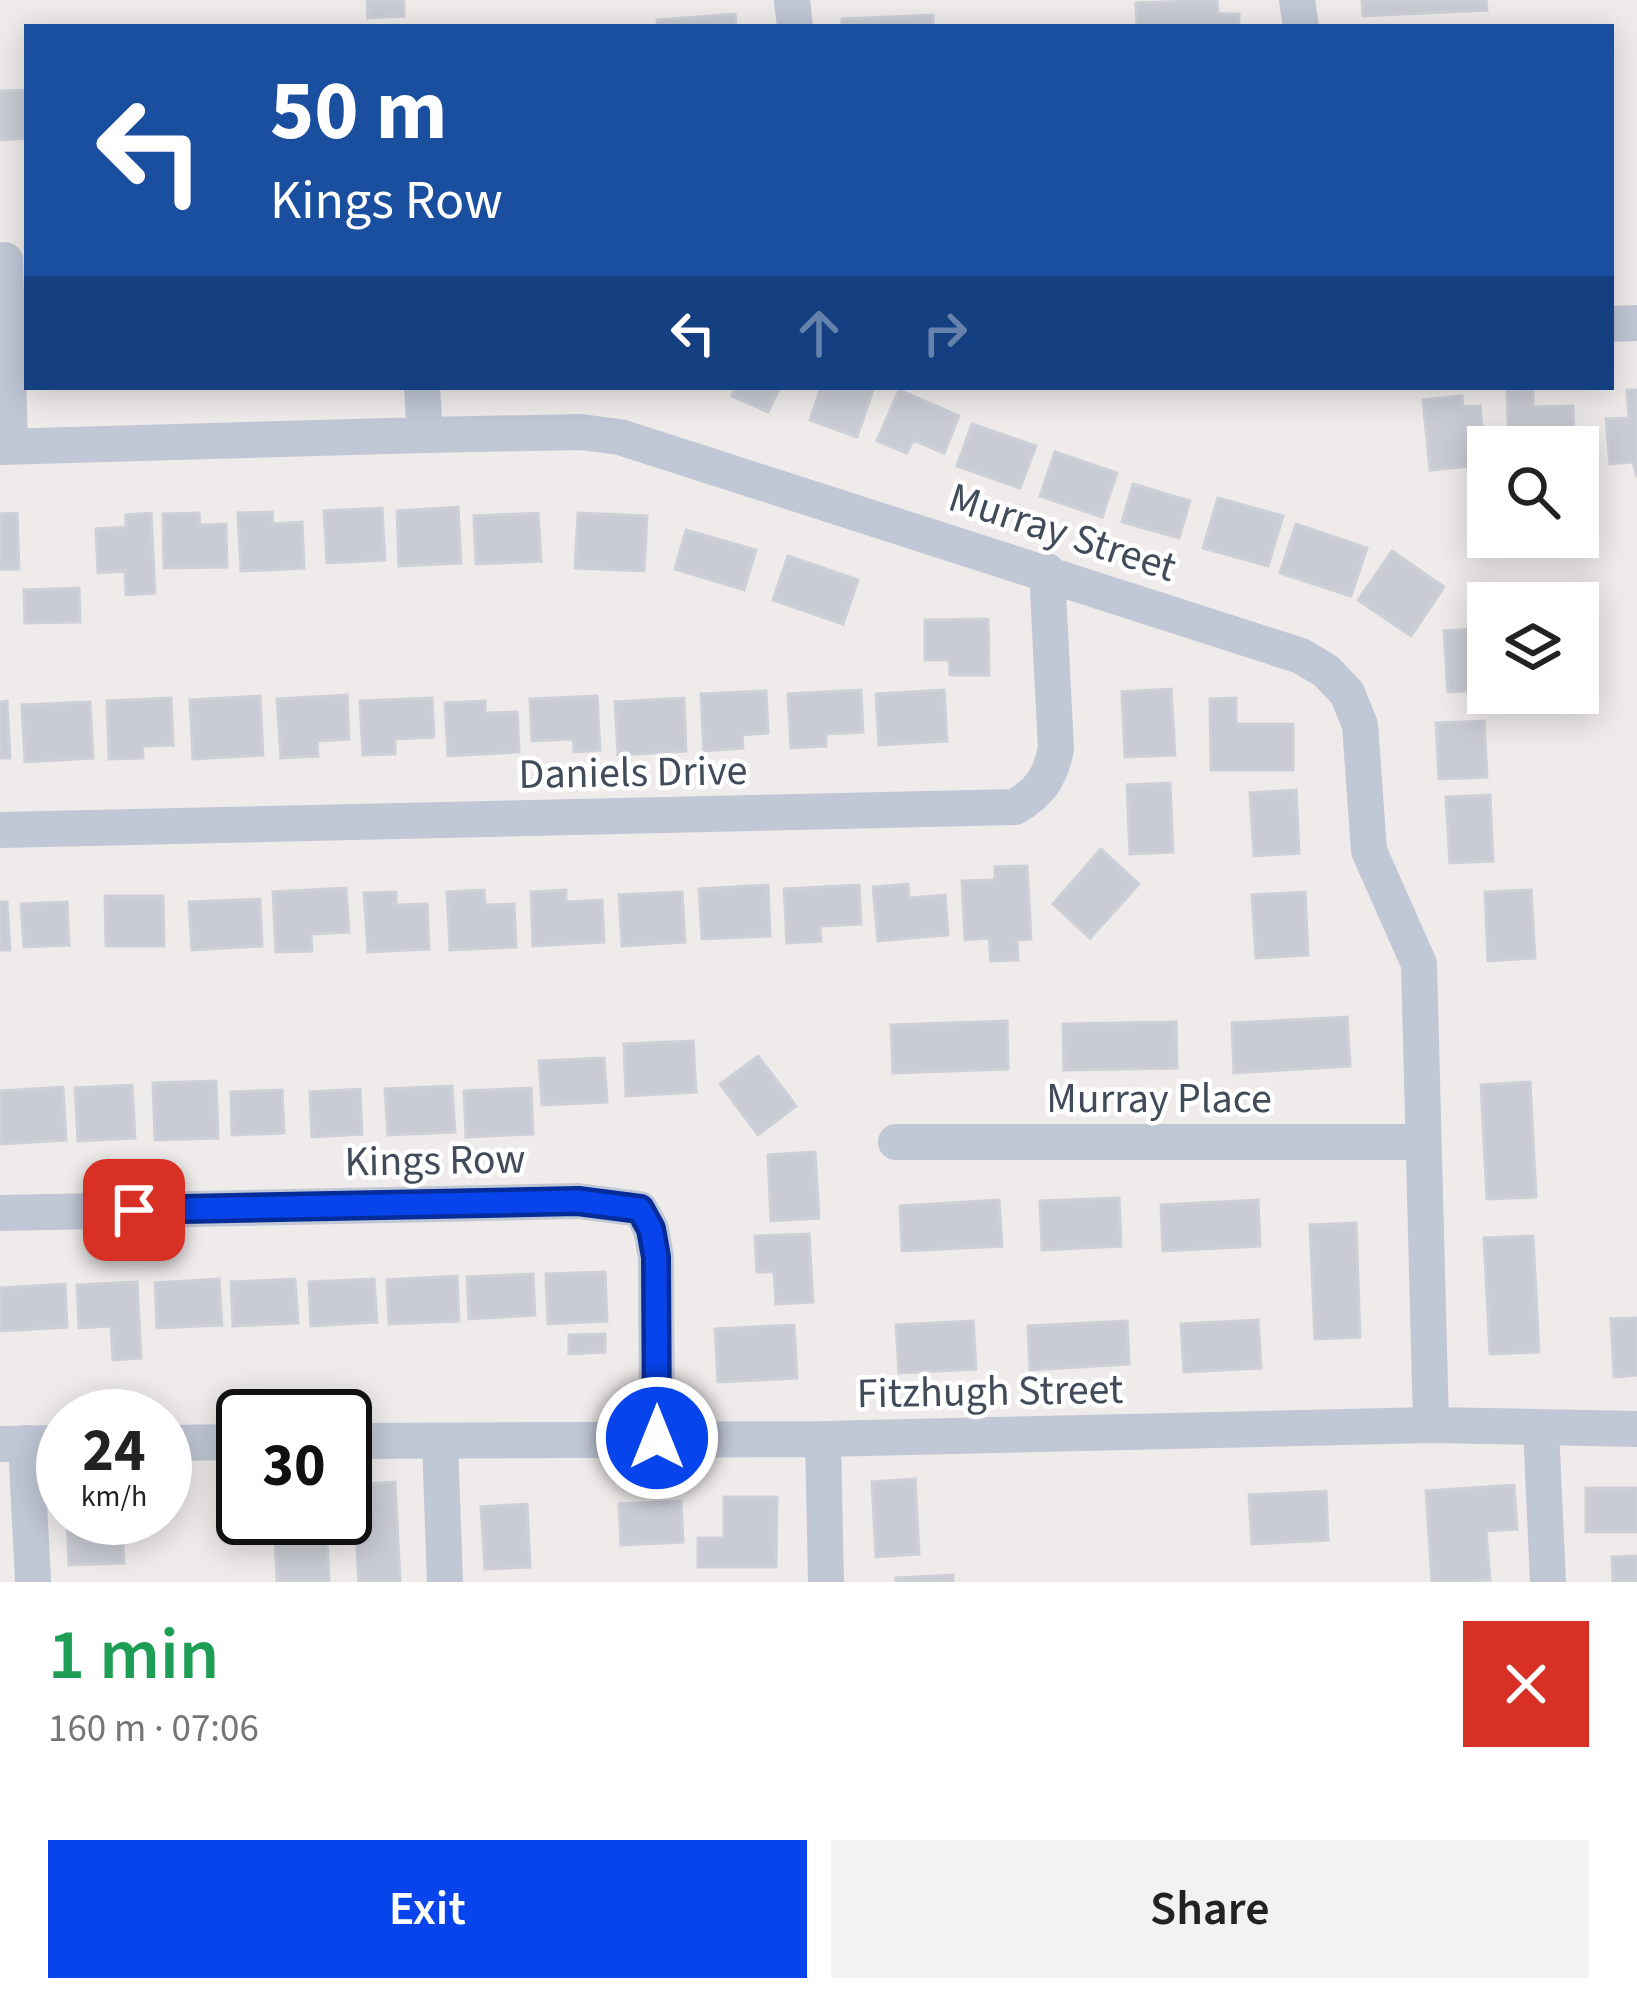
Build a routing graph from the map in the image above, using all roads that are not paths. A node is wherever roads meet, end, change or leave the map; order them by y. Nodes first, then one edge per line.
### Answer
1 (4, 260) dead end
2 (422, 390) edge
3 (424, 435) junction
4 (5, 447) edge
5 (1047, 571) junction
6 (0, 830) edge
7 (896, 1142) dead end
8 (1423, 1142) junction
9 (0, 1213) edge
10 (1431, 1425) junction
11 (1541, 1429) junction
12 (1637, 1429) edge
13 (657, 1438) junction
14 (823, 1439) junction
15 (440, 1441) junction
16 (372, 1442) edge
17 (13, 1443) edge
18 (33, 1582) edge
19 (445, 1582) edge
20 (826, 1582) edge
21 (1548, 1582) edge

1 - 4 street
2 - 3 street
3 - 4 street, Murray Street
3 - 5 street, Murray Street
5 - 6 street, Daniels Drive
5 - 8 street, Murray Street
7 - 8 street, Murray Place
8 - 10 street, Murray Street
9 - 13 street, Kings Row
10 - 11 street, Fitzhugh Street
10 - 14 street, Fitzhugh Street
11 - 12 street, Fitzhugh Street
11 - 21 street
13 - 14 street, Fitzhugh Street
13 - 15 street, Fitzhugh Street
14 - 20 street
15 - 16 street, Fitzhugh Street
15 - 19 street
17 - 18 street

